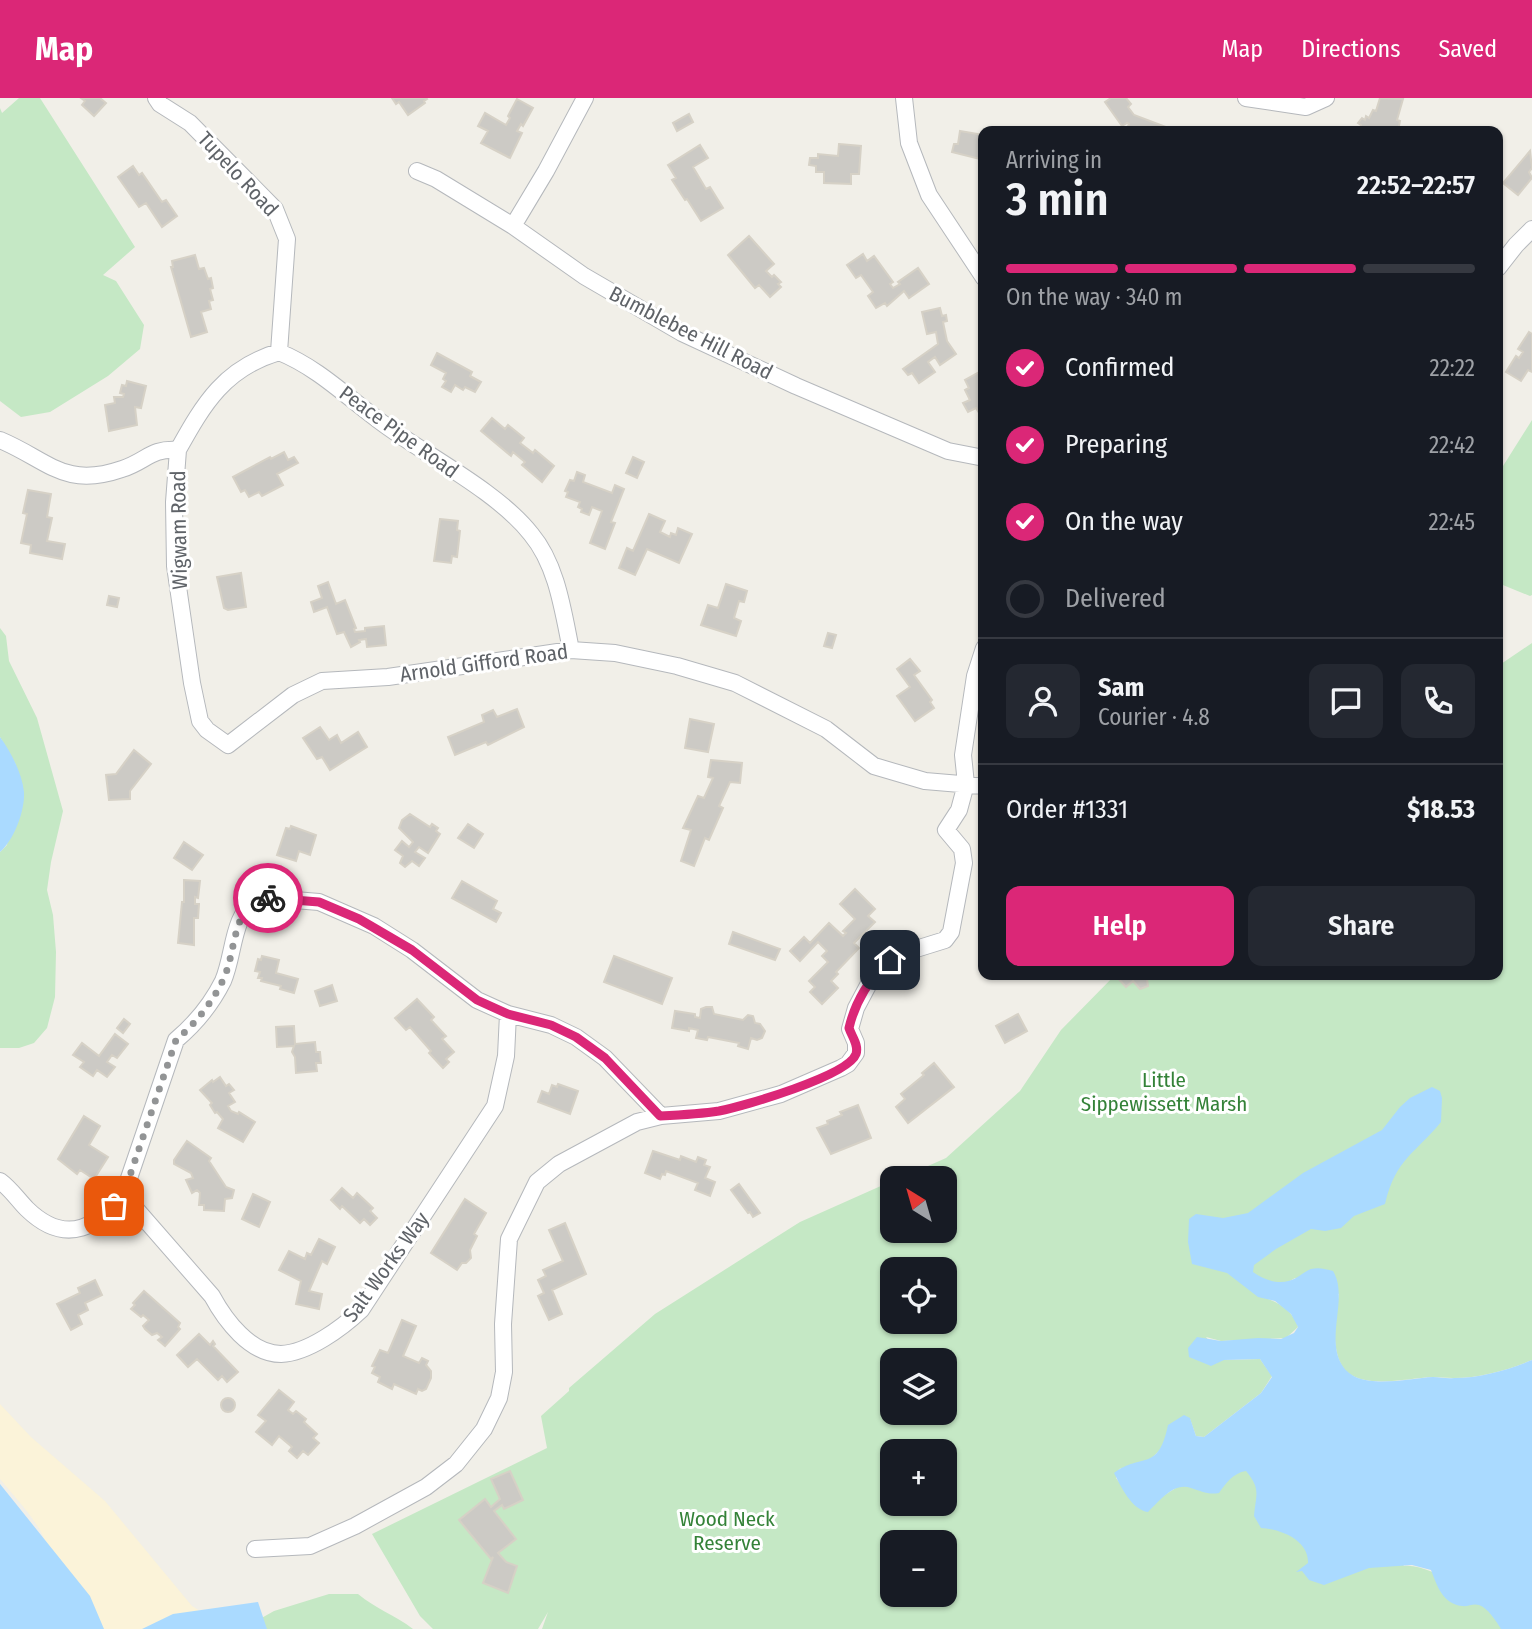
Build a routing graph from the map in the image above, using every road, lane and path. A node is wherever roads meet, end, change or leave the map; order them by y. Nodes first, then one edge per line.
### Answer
1 (156, 98) edge
2 (585, 98) edge
3 (904, 98) edge
4 (1246, 98) edge
5 (1326, 98) edge
6 (417, 171) dead end
7 (513, 226) junction
8 (1532, 229) edge
9 (1503, 262) edge
10 (978, 269) edge
11 (279, 352) junction
12 (0, 440) edge
13 (178, 450) junction
14 (978, 457) edge
15 (571, 650) junction
16 (978, 667) edge
17 (228, 745) joint
18 (966, 784) junction
19 (978, 785) edge
20 (508, 1014) junction
21 (660, 1116) junction
22 (0, 1181) edge
23 (122, 1193) junction
24 (255, 1549) dead end

1 - 11 street, Tupelo Road
2 - 7 street
3 - 10 street
4 - 5 street
6 - 7 street, Bumblebee Hill Road
7 - 14 street, Bumblebee Hill Road
8 - 9 street
11 - 13 street
11 - 15 street, Peace Pipe Road
12 - 13 street, Wigwam Road
13 - 17 street, Wigwam Road
15 - 17 street, Arnold Gifford Road
15 - 18 street, Arnold Gifford Road
16 - 18 street
18 - 19 street, Arnold Gifford Road
18 - 21 street
20 - 21 street
20 - 23 street
20 - 23 street, Salt Works Way
21 - 24 street
22 - 23 street

